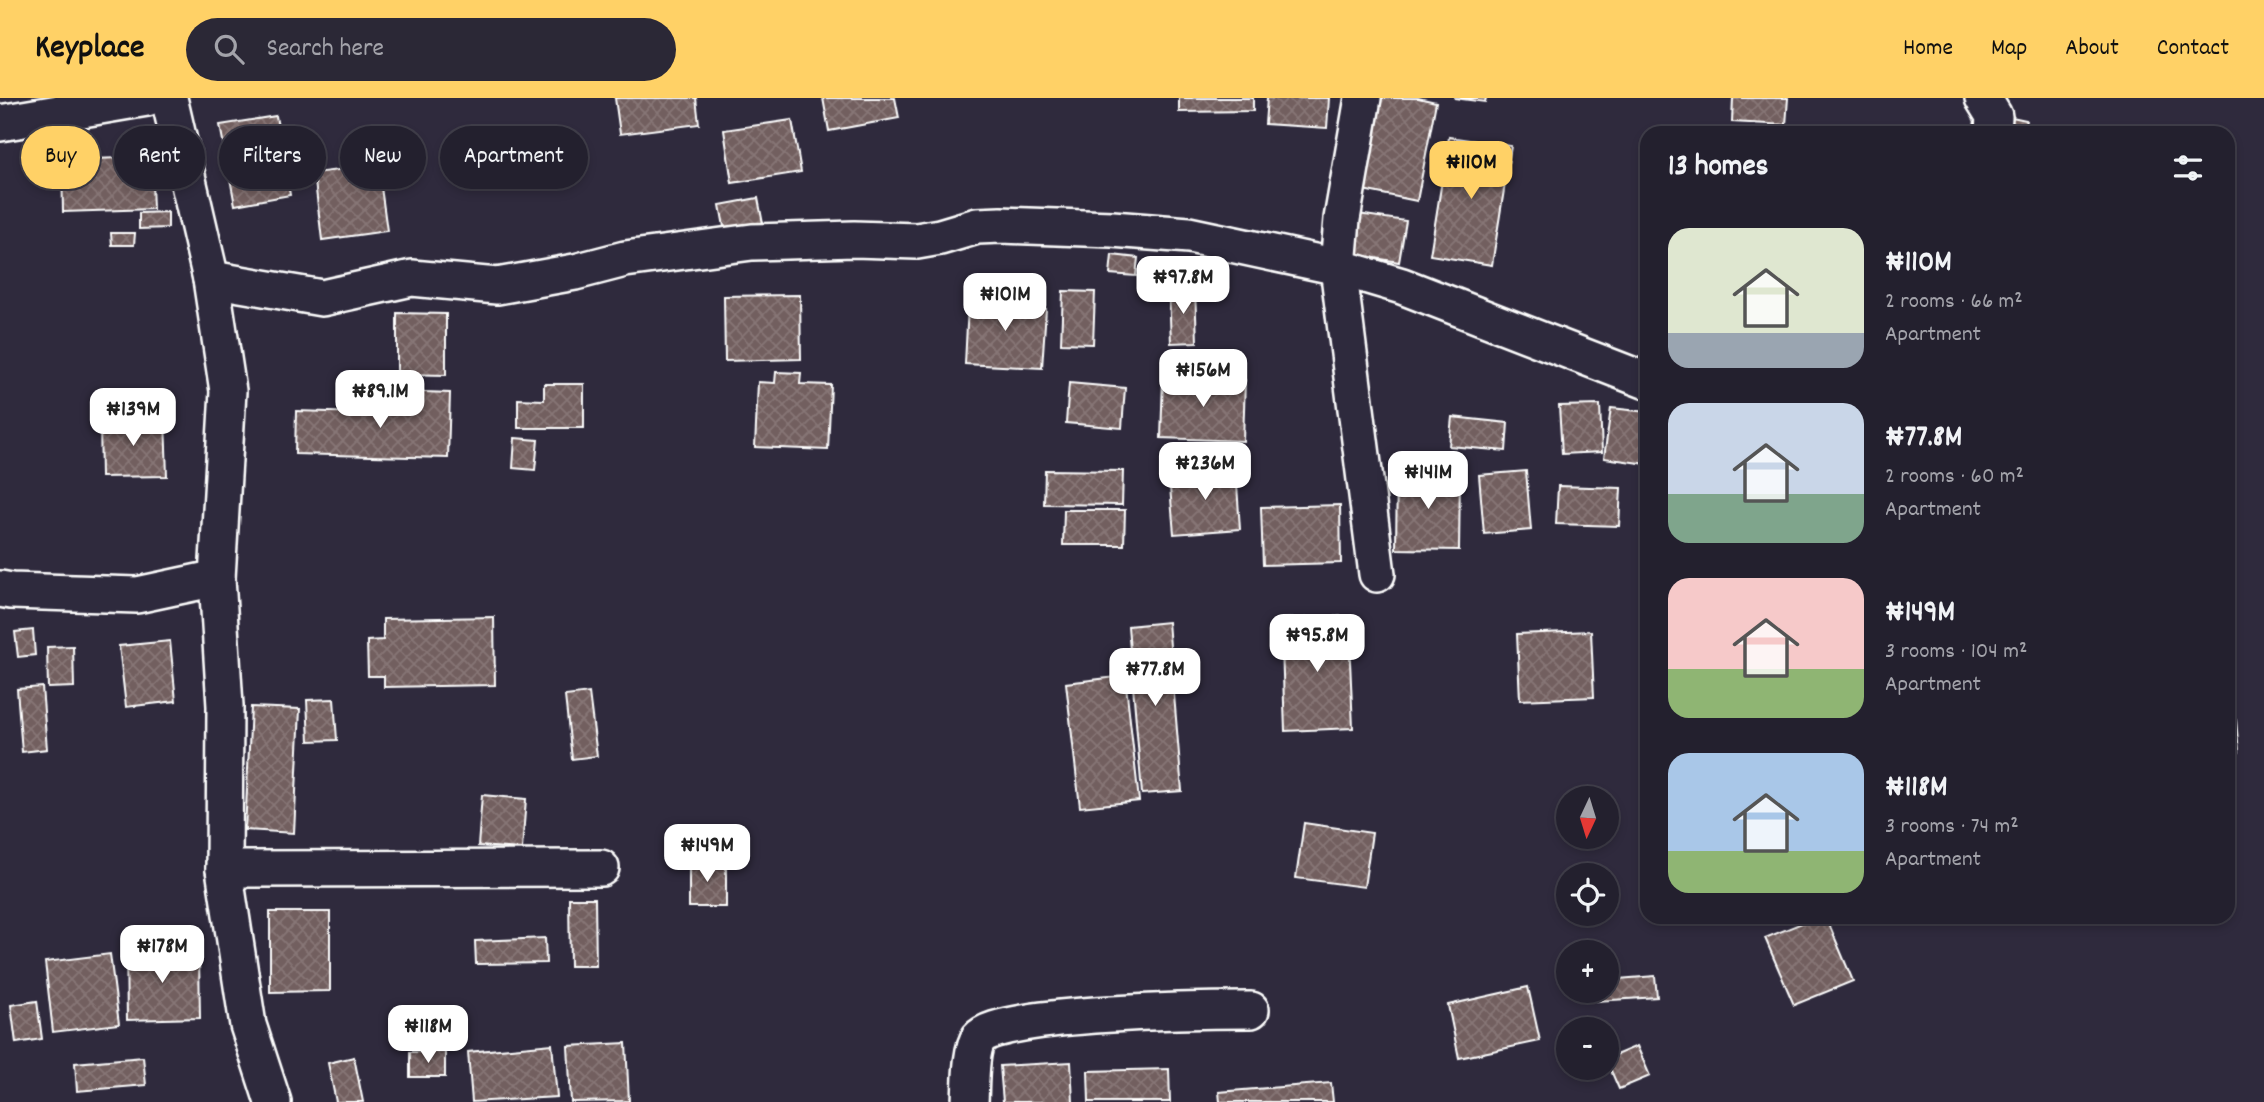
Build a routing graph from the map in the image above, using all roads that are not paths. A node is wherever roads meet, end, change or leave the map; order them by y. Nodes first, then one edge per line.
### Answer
1 (147, 98) edge
2 (169, 98) edge
3 (1363, 98) edge
4 (1983, 98) edge
5 (0, 123) edge
6 (1993, 126) edge
7 (1338, 267) junction
8 (211, 279) junction
9 (1640, 378) edge
10 (1377, 574) dead end
11 (216, 578) junction
12 (0, 589) edge
13 (601, 868) dead end
14 (224, 869) junction
15 (1251, 1010) dead end
16 (273, 1102) edge
17 (970, 1102) edge

1 - 5 street
2 - 8 street
3 - 7 street
4 - 6 street
7 - 8 street
7 - 9 street
7 - 10 street
8 - 11 street
11 - 12 street
11 - 14 street
13 - 14 street
14 - 16 street
15 - 17 street

